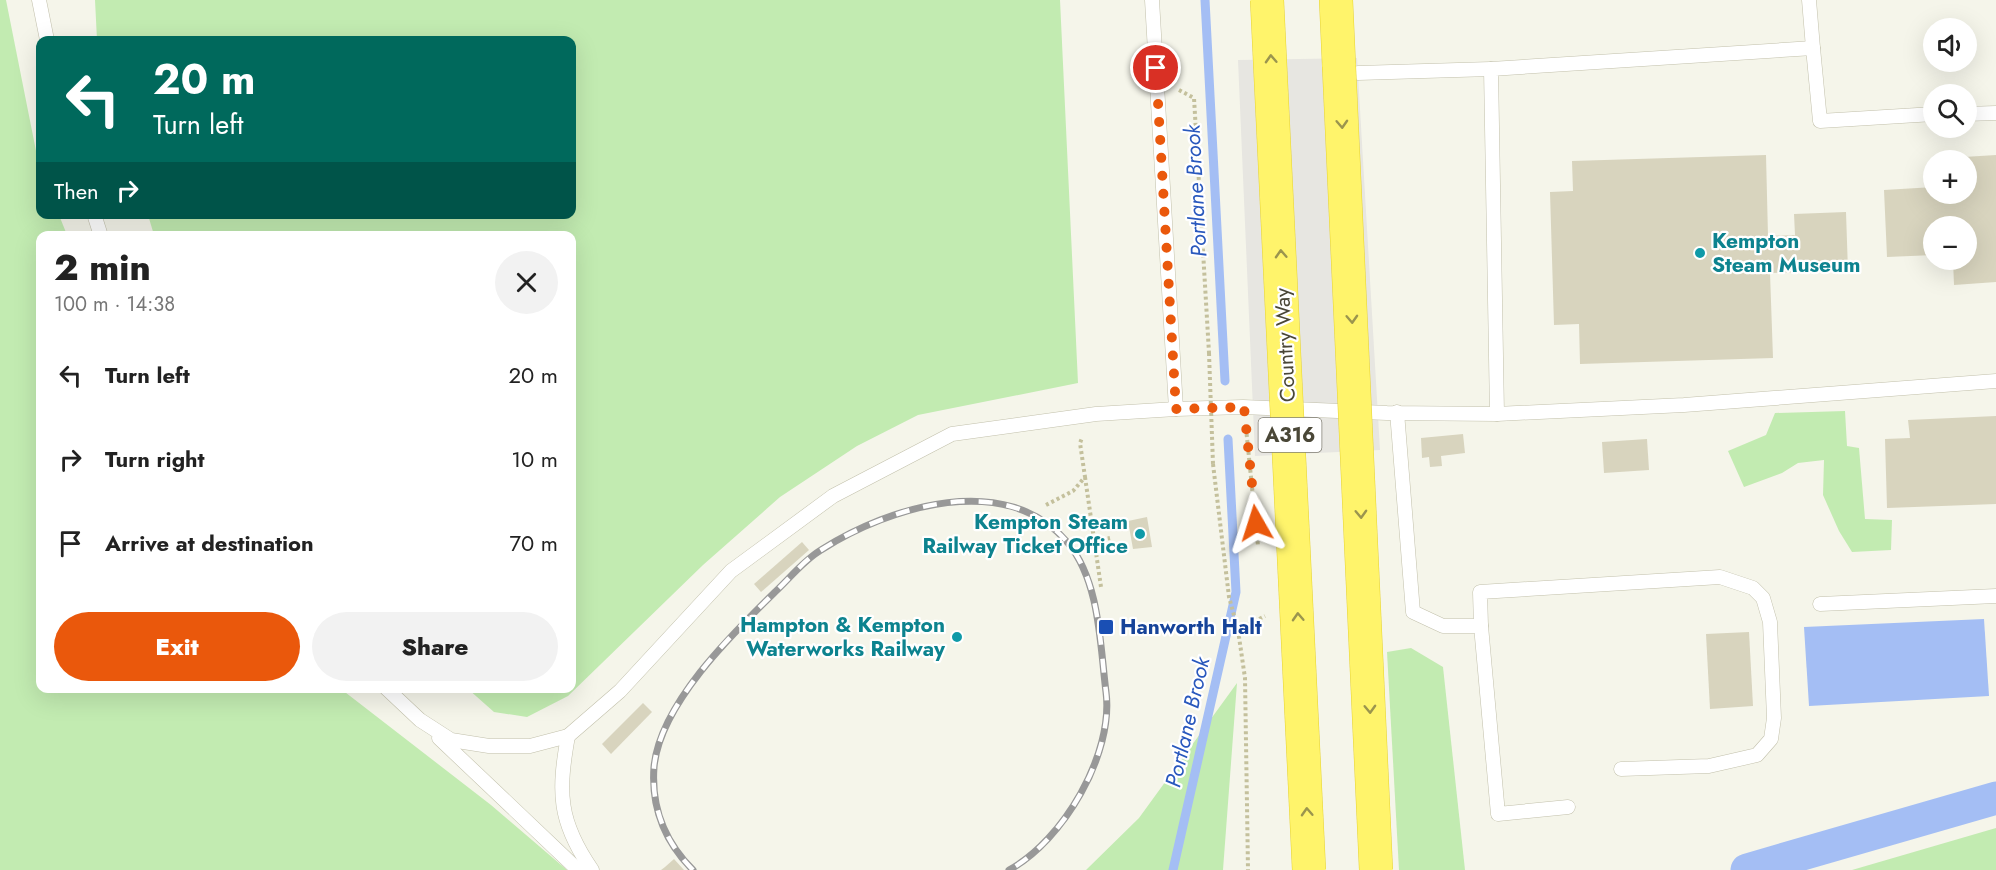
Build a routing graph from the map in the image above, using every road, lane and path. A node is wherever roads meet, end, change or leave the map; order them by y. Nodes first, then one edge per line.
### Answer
1 (39, 0) edge
2 (1152, 0) edge
3 (1268, 0) edge
4 (1336, 0) edge
5 (1341, 0) edge
6 (1809, 0) edge
7 (46, 36) edge
8 (1814, 48) junction
9 (1491, 69) junction
10 (1348, 70) junction
11 (1194, 98) dead end
12 (1996, 113) edge
13 (1977, 114) edge
14 (1923, 115) edge
15 (1996, 381) edge
16 (1244, 407) junction
17 (1176, 409) junction
18 (1397, 412) junction
19 (1096, 414) junction
20 (1497, 414) junction
21 (1085, 477) junction
22 (1046, 505) dead end
23 (1110, 538) dead end
24 (1096, 541) junction
25 (1259, 558) dead end
26 (1101, 587) dead end
27 (1996, 596) edge
28 (1264, 604) dead end
29 (1820, 604) dead end
30 (1481, 626) junction
31 (1238, 630) junction
32 (391, 693) edge
33 (420, 720) junction
34 (568, 736) junction
35 (1622, 769) dead end
36 (1568, 807) dead end
37 (578, 870) edge
38 (592, 870) edge
39 (1248, 870) edge
40 (1310, 870) edge
41 (1376, 870) edge

1 - 7 lane
2 - 17 lane
40 -> 3 highway, Country Way / A316, bridge
4 - 10 highway
5 - 10 highway
6 - 8 lane
8 - 9 lane
8 - 14 lane
9 - 10 lane
9 - 20 lane
10 -> 41 highway, bridge
11 - 31 path, bridge
12 - 13 lane
15 - 20 lane
16 - 17 lane
16 - 18 lane
16 - 25 path
17 - 19 lane
18 - 20 lane
18 - 30 lane
19 - 21 path
19 - 34 lane
21 - 22 path
21 - 24 path
23 - 24 path
24 - 26 path
27 - 29 lane
28 - 31 path
30 - 35 lane
30 - 36 lane
31 - 39 path
32 - 33 lane
33 - 34 lane
33 - 37 lane
34 - 38 lane

